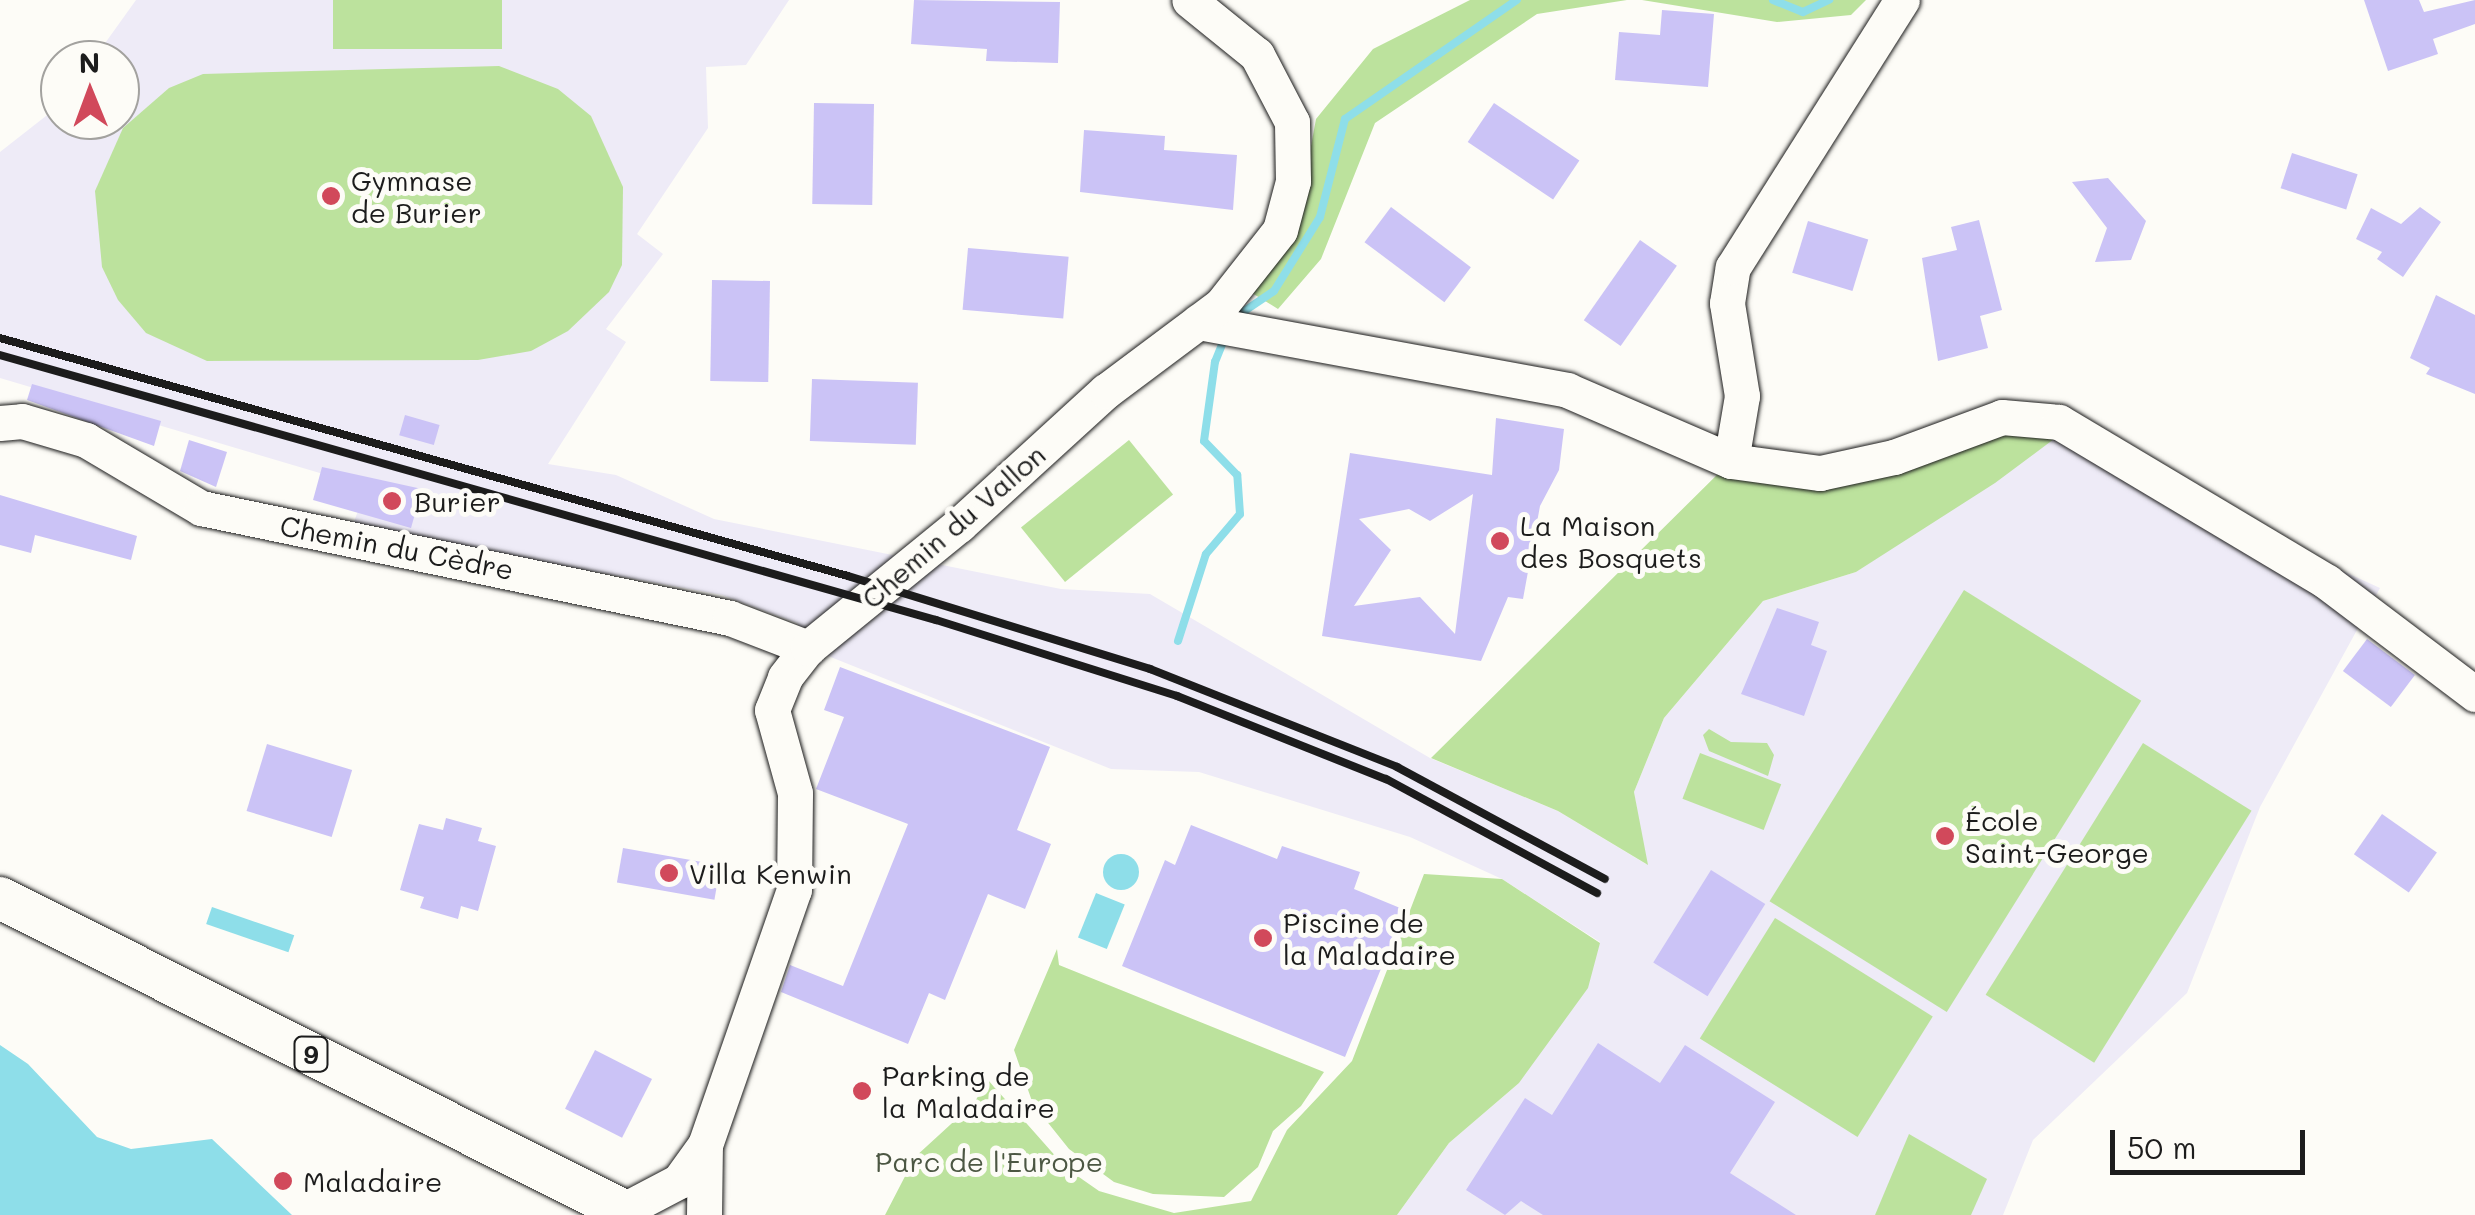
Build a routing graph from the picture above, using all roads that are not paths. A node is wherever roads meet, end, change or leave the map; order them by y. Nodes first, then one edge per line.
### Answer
1 (1188, 0) edge
2 (1902, 0) edge
3 (1208, 324) junction
4 (0, 424) edge
5 (1731, 461) junction
6 (808, 648) junction
7 (2475, 694) edge
8 (0, 898) edge
9 (705, 1145) junction
10 (627, 1213) edge
11 (704, 1215) edge

1 - 3 street, Chemin du Vallon
2 - 5 street
3 - 5 street
3 - 6 street, Chemin du Vallon
4 - 6 street, Chemin du Cèdre
5 - 7 street
6 - 9 street, Chemin du Vallon
8 - 10 main road, 9
9 - 10 street, Chemin du Vallon
9 - 11 street, Chemin du Vallon

